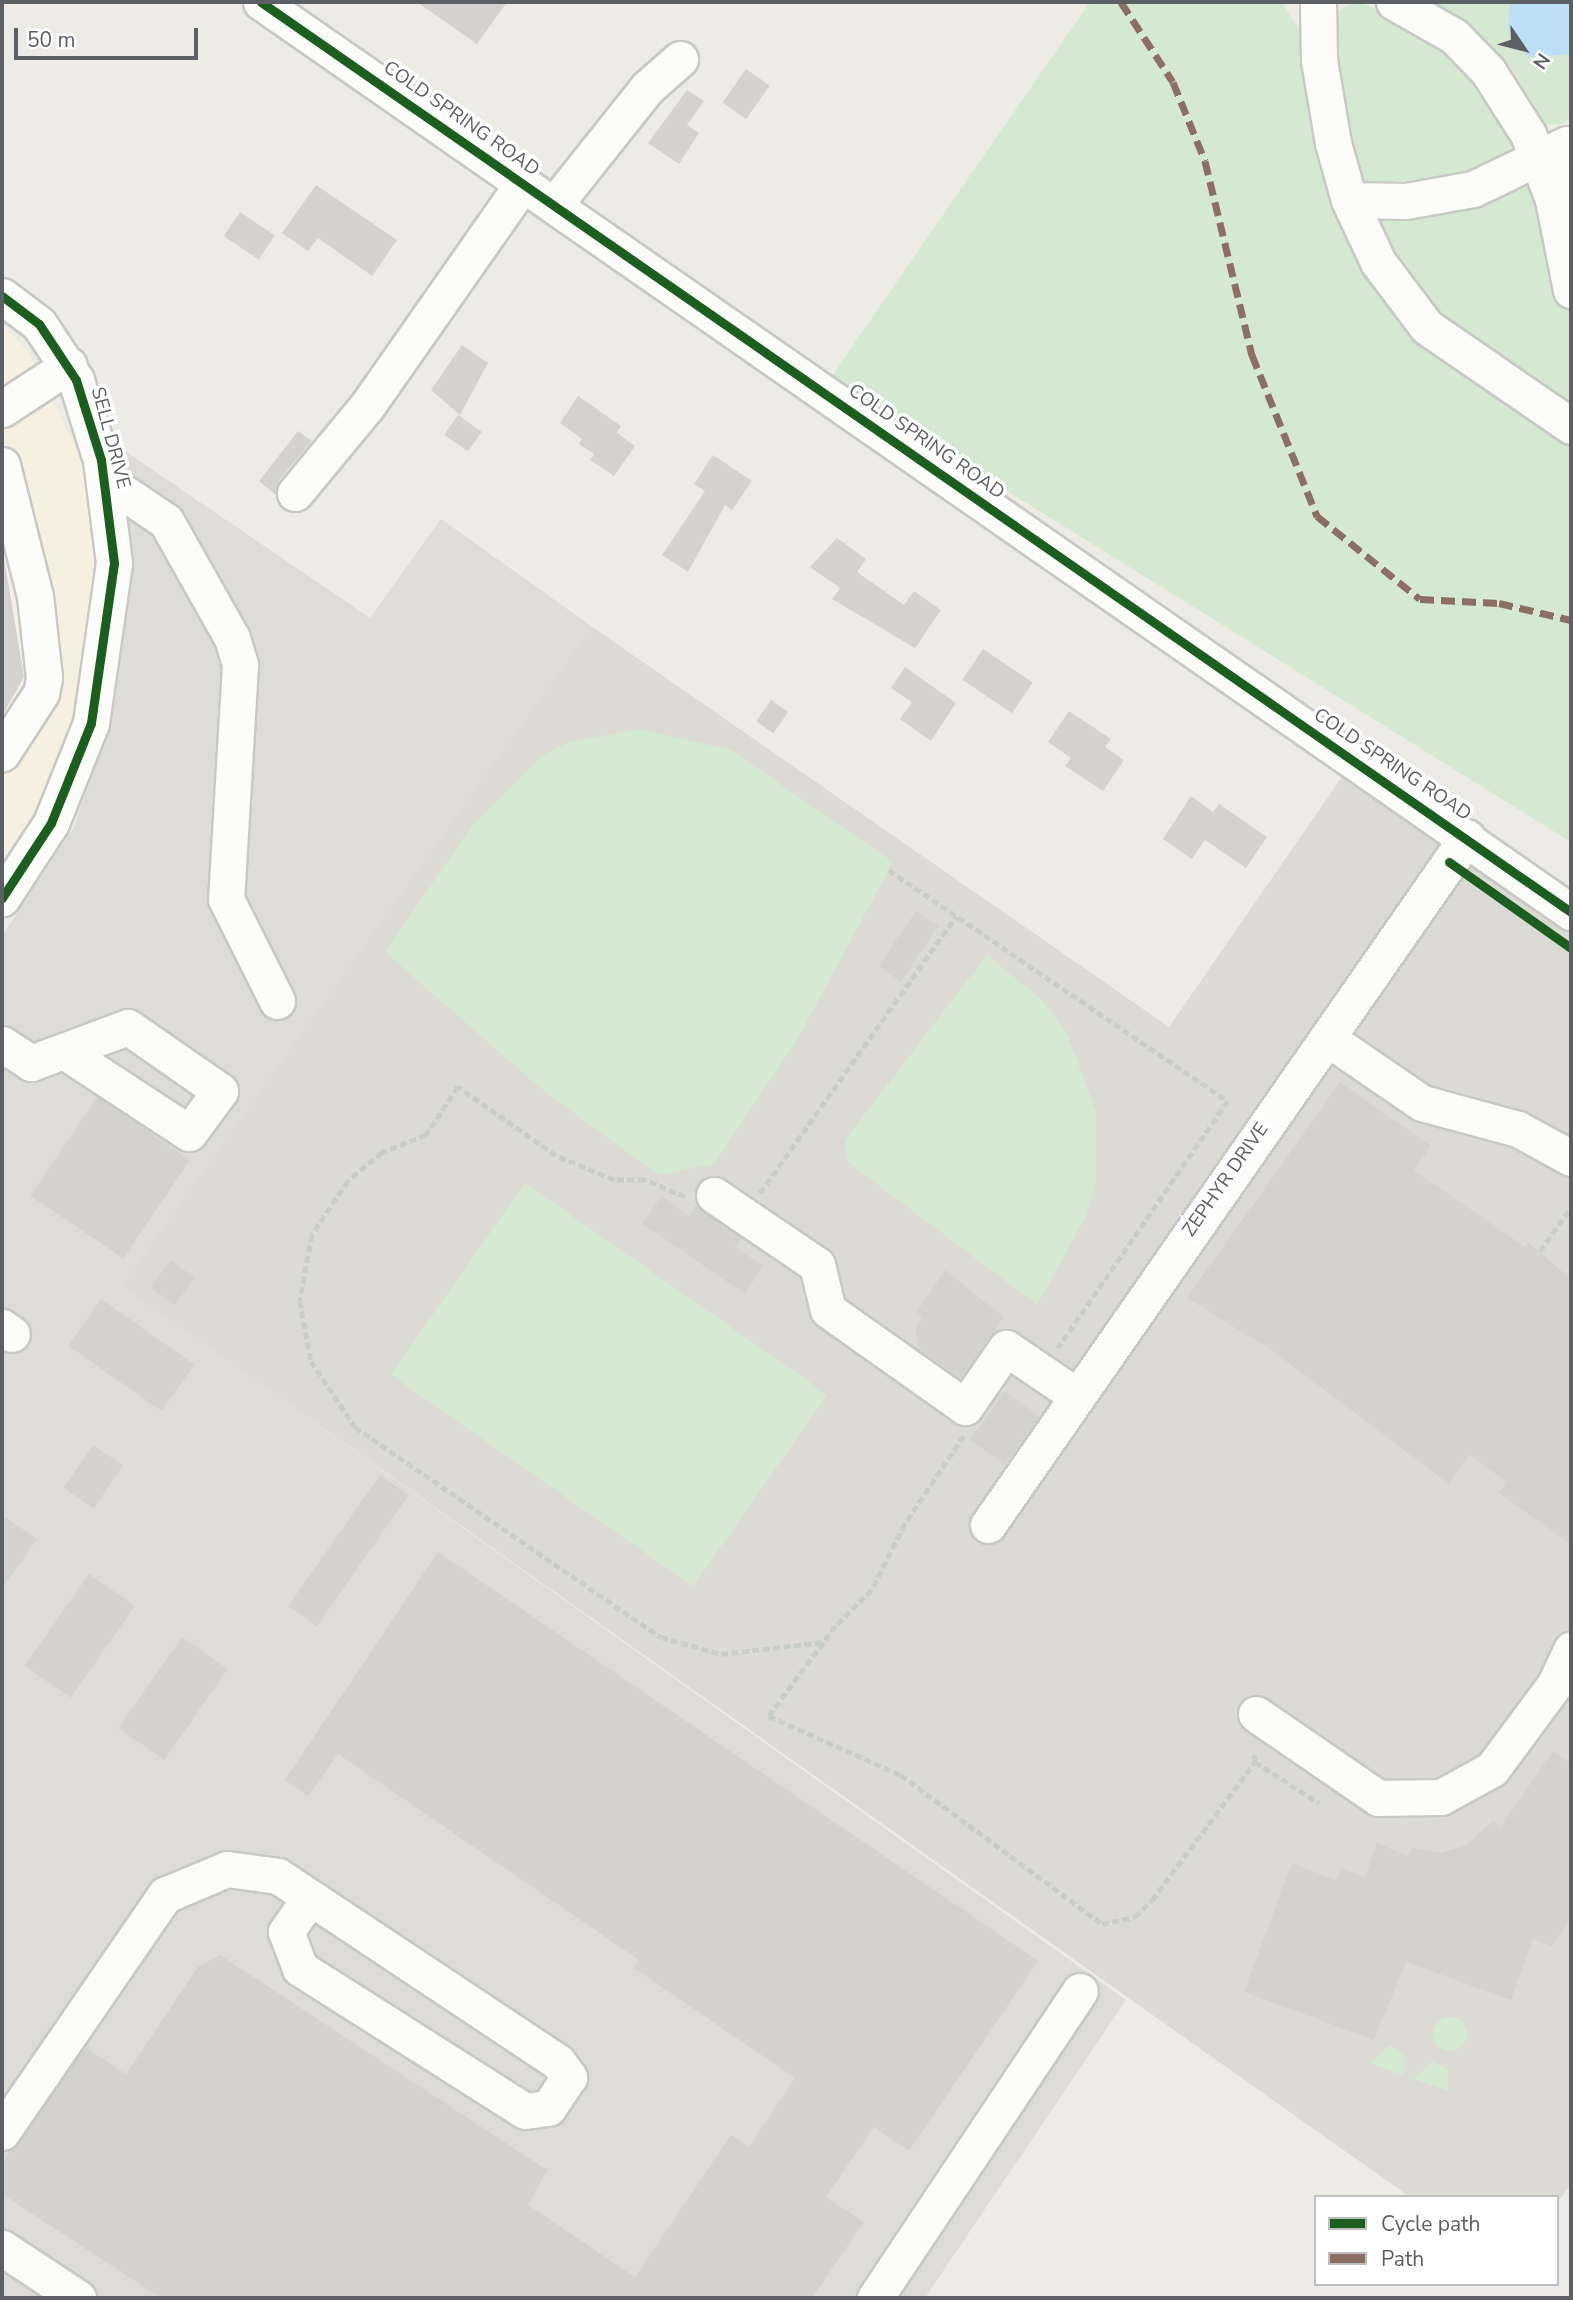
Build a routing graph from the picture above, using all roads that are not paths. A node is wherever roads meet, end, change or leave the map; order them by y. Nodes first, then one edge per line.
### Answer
1 (261, 2) edge
2 (1318, 2) edge
3 (1394, 2) edge
4 (680, 59) dead end
5 (1560, 147) edge
6 (523, 183) junction
7 (1349, 200) junction
8 (554, 205) junction
9 (1571, 290) edge
10 (2, 296) edge
11 (69, 365) junction
12 (2, 409) edge
13 (1571, 426) edge
14 (2, 464) edge
15 (105, 480) junction
16 (295, 493) dead end
17 (2, 753) edge
18 (1467, 837) junction
19 (2, 898) edge
20 (1571, 912) edge
21 (277, 1000) dead end
22 (1326, 1038) junction
23 (2, 1044) edge
24 (65, 1052) dead end
25 (1571, 1158) edge
26 (714, 1195) road end
27 (1074, 1394) junction
28 (988, 1525) dead end
29 (1571, 1650) edge
30 (1256, 1714) dead end
31 (310, 1897) junction
32 (1080, 1991) dead end
33 (2, 2132) edge
34 (2, 2248) edge
35 (78, 2298) edge
36 (875, 2298) edge

1 - 6 street, COLD SPRING ROAD
2 - 7 street
3 - 5 street
4 - 8 street
5 - 7 street
5 - 9 street
6 - 8 street, COLD SPRING ROAD
6 - 16 street
7 - 13 street
8 - 18 street, COLD SPRING ROAD
10 - 11 street, SELL DRIVE
11 - 12 street
11 - 15 street, SELL DRIVE
14 - 17 street
15 - 19 street, SELL DRIVE
15 - 21 street
18 - 20 street, COLD SPRING ROAD
18 - 22 street, ZEPHYR DRIVE
22 - 25 street
22 - 27 street, ZEPHYR DRIVE
23 - 24 street
26 - 27 street
27 - 28 street, ZEPHYR DRIVE
29 - 30 street
31 - 31 street
31 - 33 street
32 - 36 street
34 - 35 street

